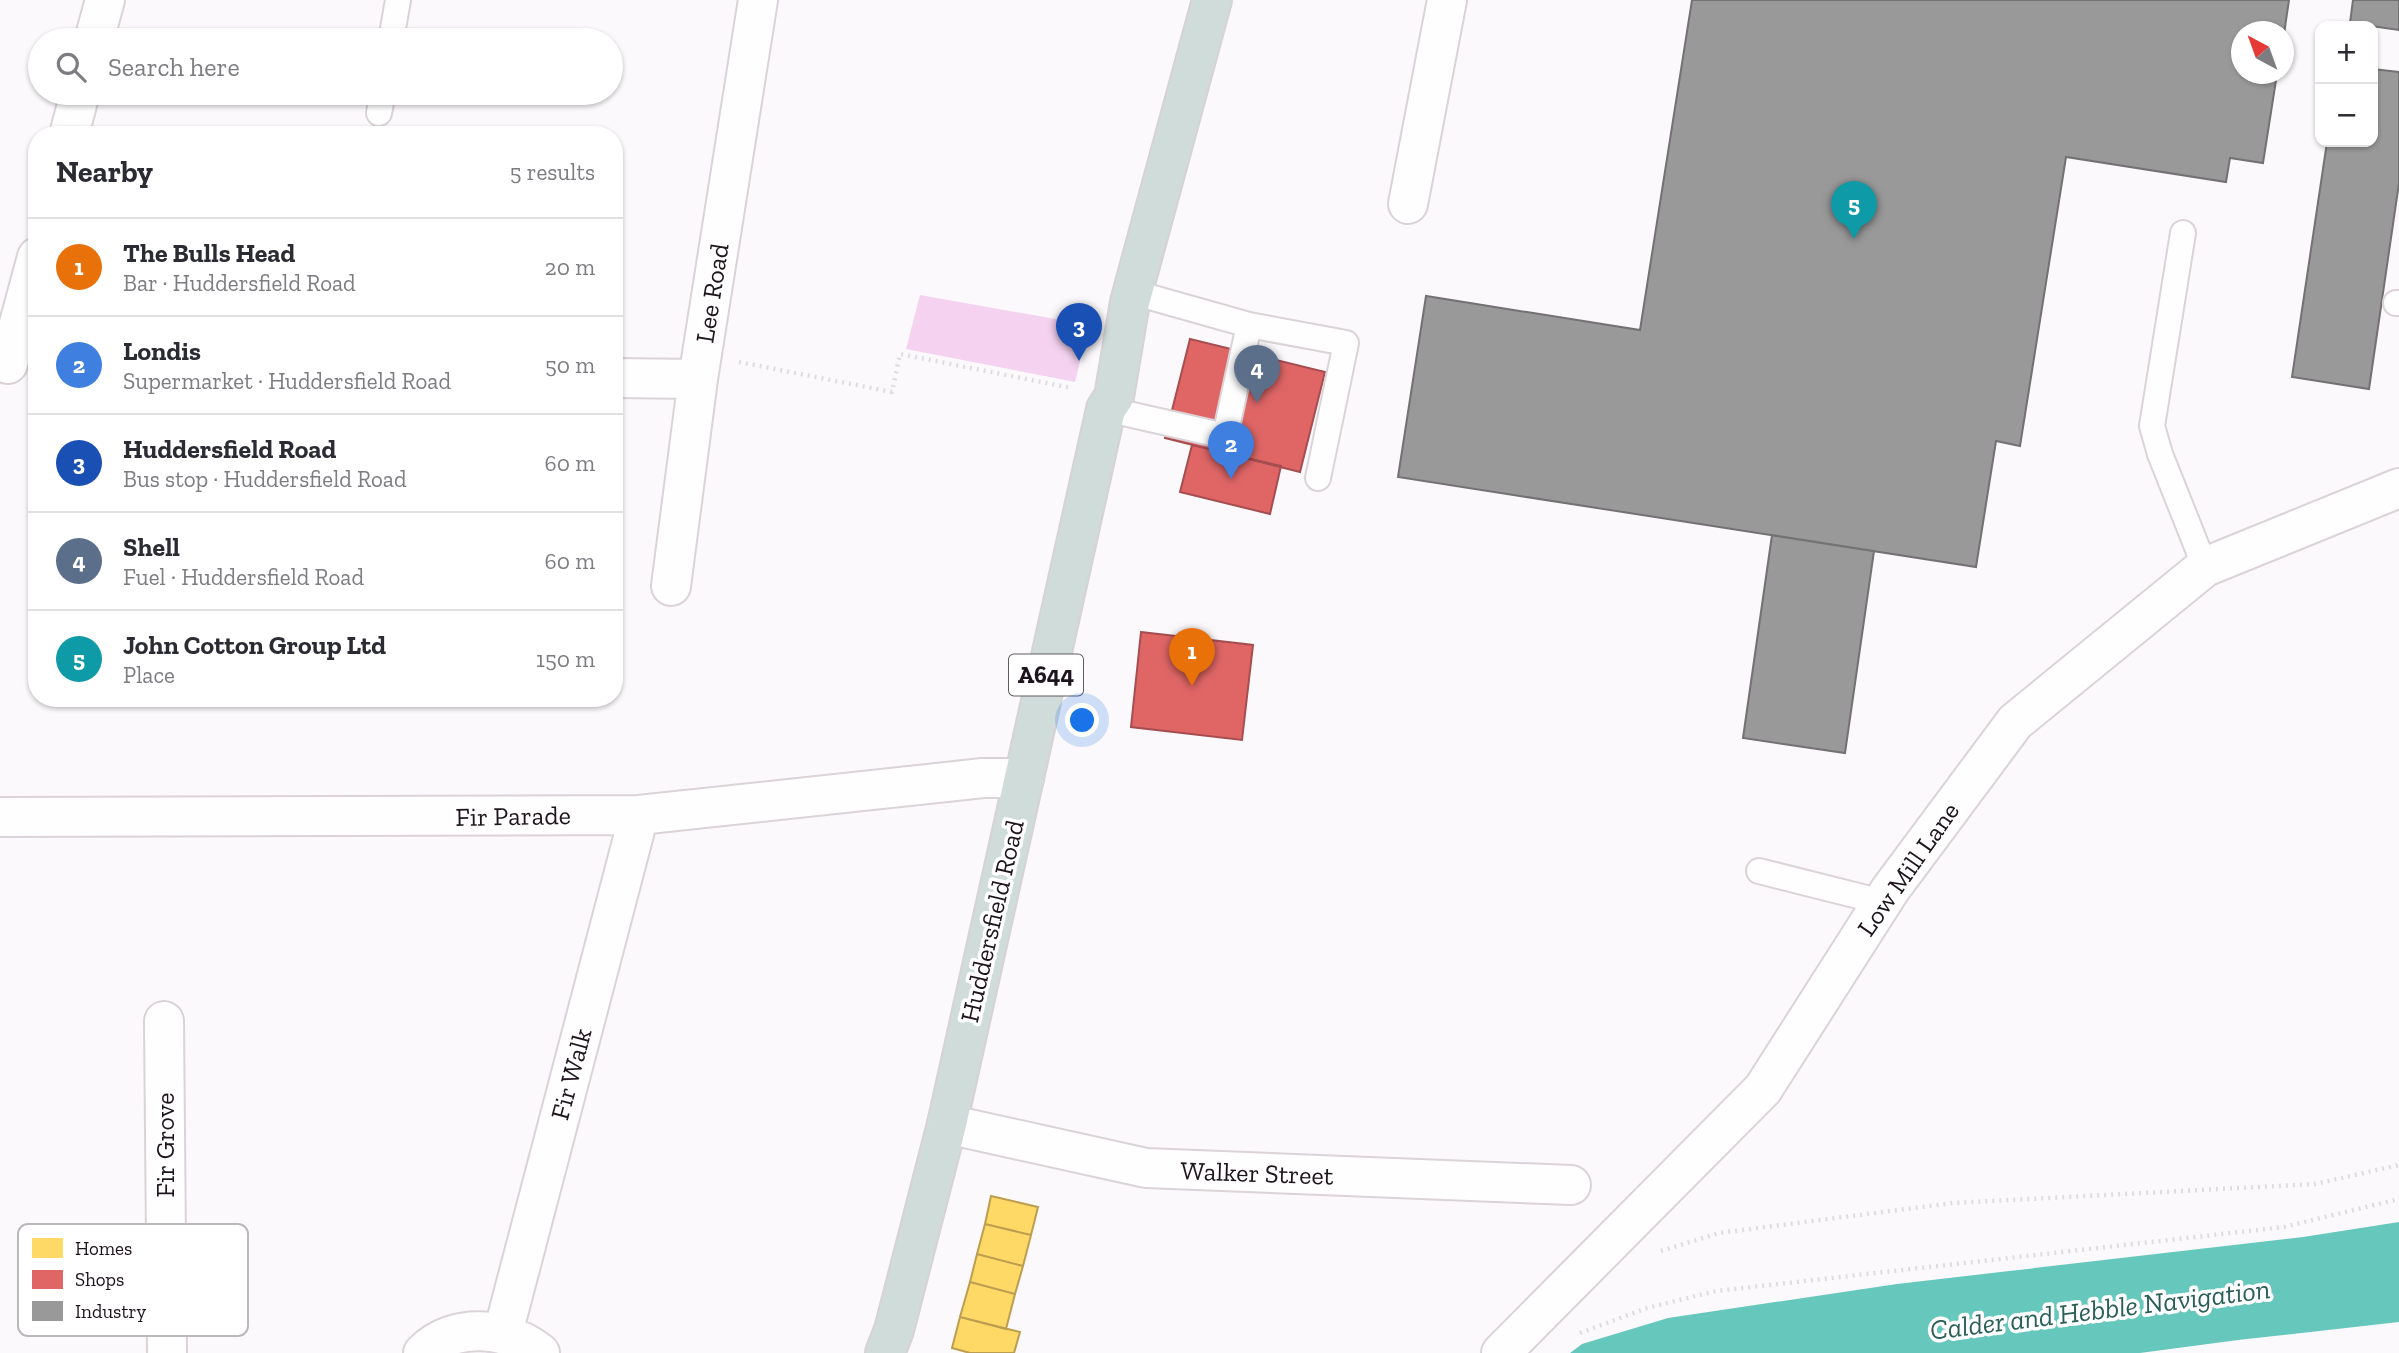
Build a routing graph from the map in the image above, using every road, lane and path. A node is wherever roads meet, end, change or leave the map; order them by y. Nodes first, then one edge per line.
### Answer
1 (105, 0) edge
2 (398, 0) edge
3 (758, 0) edge
4 (1212, 0) edge
5 (1447, 0) edge
6 (97, 28) edge
7 (393, 28) edge
8 (77, 105) edge
9 (71, 126) edge
10 (1408, 204) dead end
11 (2183, 233) dead end
12 (1132, 292) junction
13 (28, 301) edge
14 (1249, 325) junction
15 (15, 364) edge
16 (700, 368) junction
17 (623, 377) edge
18 (1110, 403) junction
19 (1318, 478) dead end
20 (2399, 488) edge
21 (2205, 567) junction
22 (671, 586) dead end
23 (1024, 778) junction
24 (639, 815) junction
25 (0, 817) edge
26 (1759, 871) dead end
27 (1882, 902) junction
28 (164, 1021) dead end
29 (947, 1124) junction
30 (2399, 1165) edge
31 (1571, 1185) dead end
32 (2399, 1199) edge
33 (166, 1224) edge
34 (1656, 1252) dead end
35 (503, 1333) junction
36 (1571, 1336) dead end
37 (423, 1353) edge
38 (540, 1353) edge
39 (885, 1353) edge
40 (1501, 1353) edge

1 - 6 street
2 - 7 lane
3 - 16 street, Lee Road
4 - 12 highway, Huddersfield Road / A644
5 - 10 street
8 - 9 street
11 - 21 lane
12 - 14 lane
12 - 18 highway, Huddersfield Road / A644
13 - 15 street
14 - 18 lane
14 - 19 lane
16 - 17 street
16 - 18 path
16 - 22 street, Lee Road
18 - 23 highway, Huddersfield Road / A644
20 - 21 street, Low Mill Lane
21 - 27 street, Low Mill Lane
23 - 24 street, Fir Parade
23 - 29 highway, Huddersfield Road / A644
24 - 25 street, Fir Parade
24 - 35 street, Fir Walk
26 - 27 lane
27 - 40 street, Low Mill Lane
28 - 33 street, Fir Grove
29 - 31 street, Walker Street
29 - 39 highway, Huddersfield Road / A644
30 - 34 path
32 - 36 path
35 - 37 street
35 - 38 street

